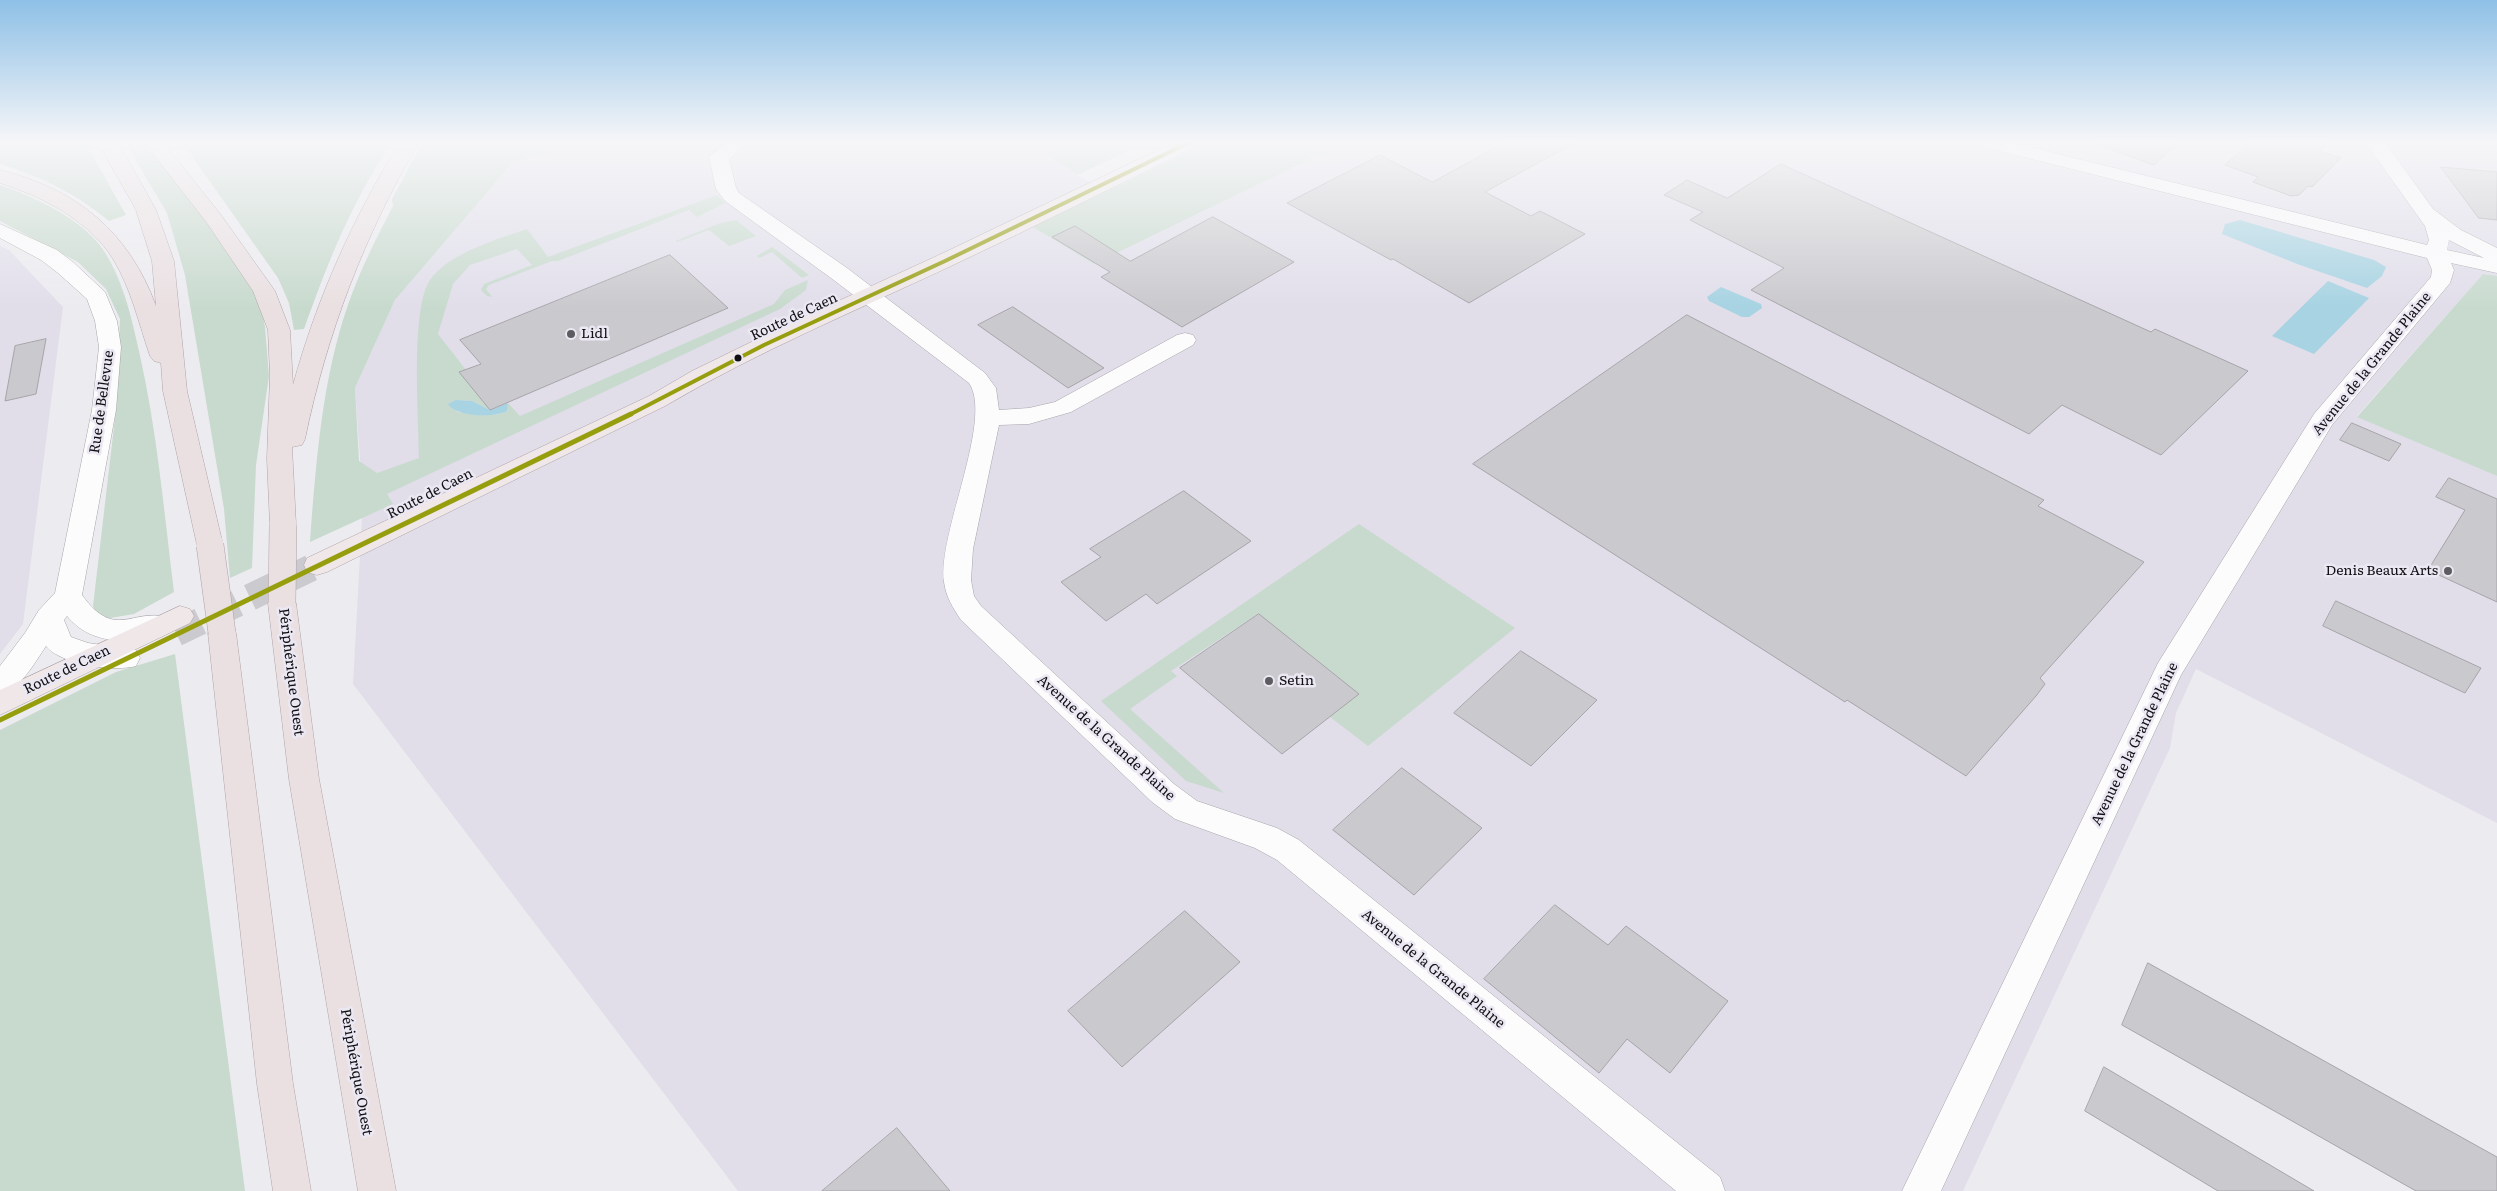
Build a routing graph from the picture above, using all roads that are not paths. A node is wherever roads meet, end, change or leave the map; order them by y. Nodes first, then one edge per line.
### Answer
1 (53, 198) edge
2 (139, 198) edge
3 (197, 198) edge
4 (377, 198) edge
5 (733, 198) edge
6 (1055, 198) edge
7 (1076, 198) edge
8 (2210, 198) edge
9 (2415, 198) edge
10 (2425, 211) junction
11 (0, 230) edge
12 (2436, 254) junction
13 (2497, 256) edge
14 (2497, 267) edge
15 (863, 292) junction
16 (1186, 340) dead end
17 (174, 391) junction
18 (988, 418) junction
19 (283, 525) junction
20 (68, 596) junction
21 (50, 617) junction
22 (172, 625) junction
23 (95, 656) junction
24 (126, 658) junction
25 (0, 684) edge
26 (0, 703) edge
27 (0, 720) edge
28 (292, 1191) edge
29 (377, 1191) edge
30 (1706, 1191) edge
31 (1921, 1191) edge

1 - 17 highway
2 - 17 highway
3 - 19 highway
4 - 19 highway, Périphérique Ouest
5 - 15 street, Avenue de la Grande Plaine
6 - 15 main road, Route de Caen
7 - 15 main road, Route de Caen
8 - 12 street
9 - 10 street
10 - 12 street
10 - 13 street
11 - 20 street, Rue de Bellevue
12 - 14 street
12 - 31 street, Avenue de la Grande Plaine
15 - 15 main road, Route de Caen
15 - 18 street, Avenue de la Grande Plaine
16 - 18 street
17 - 28 highway, bridge
18 - 30 street, Avenue de la Grande Plaine
19 - 29 highway, Périphérique Ouest, bridge
20 - 21 street, Rue de Bellevue
20 - 22 street, Route de Caen
21 - 23 street
21 - 25 street, Rue de Bellevue
22 - 23 main road, Route de Caen
22 - 24 main road, Route de Caen
23 - 24 street
23 - 26 main road, Route de Caen
24 - 27 main road, Route de Caen

